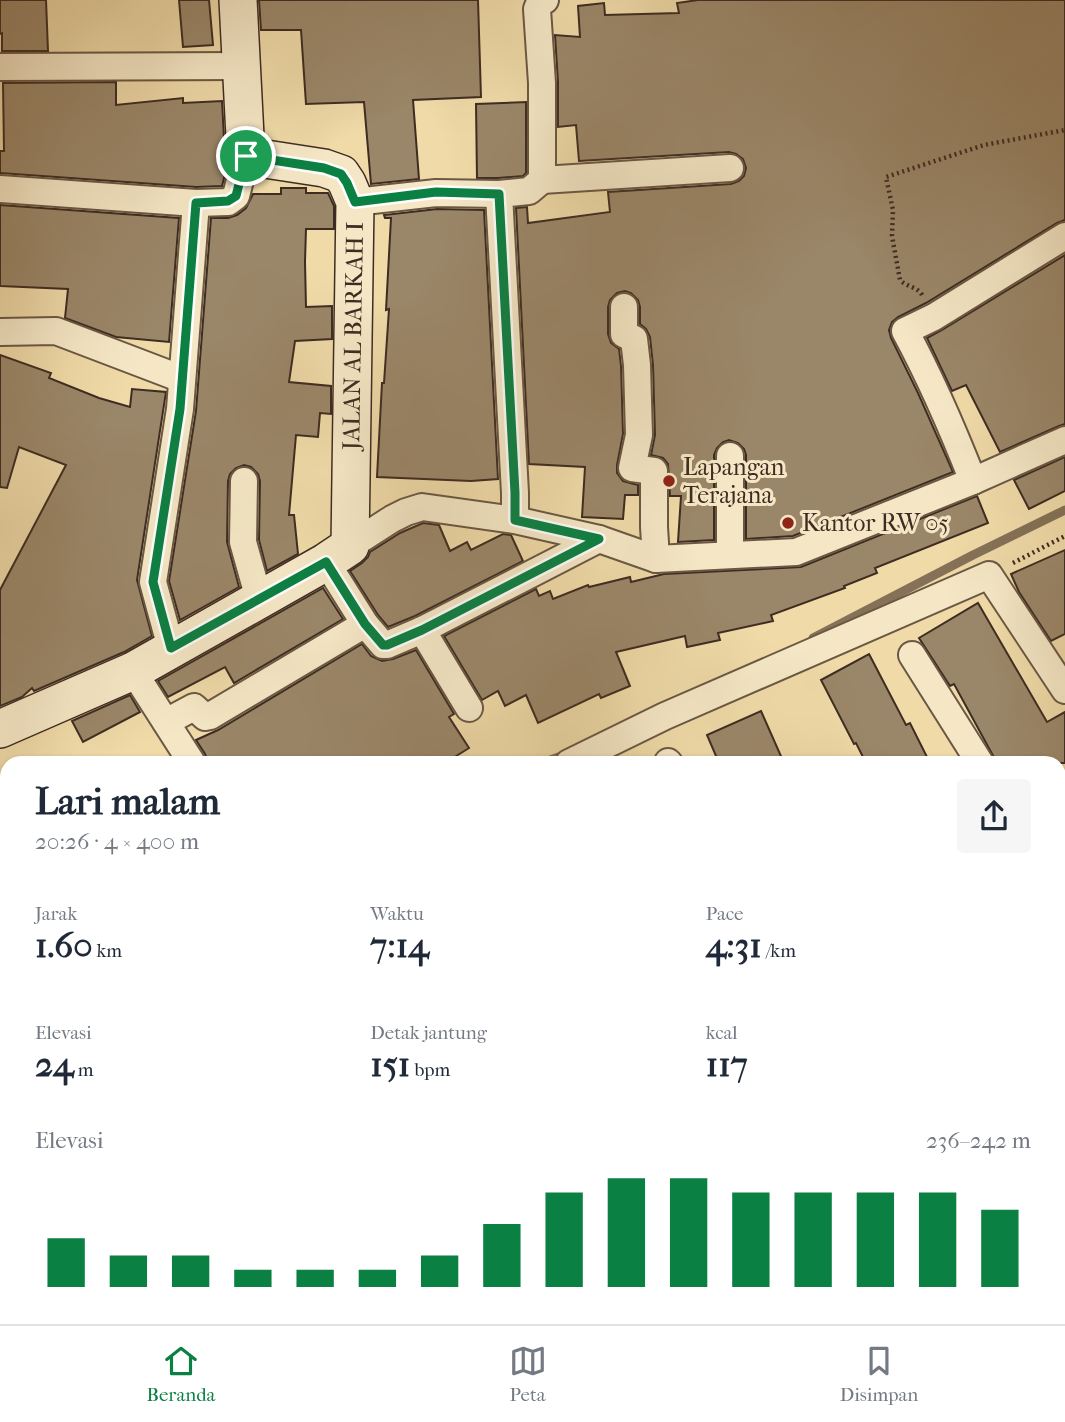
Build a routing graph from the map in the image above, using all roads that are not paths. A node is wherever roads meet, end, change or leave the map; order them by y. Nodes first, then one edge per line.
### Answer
1 (238, 0) edge
2 (545, 0) edge
3 (242, 66) junction
4 (0, 67) edge
5 (246, 156) junction
6 (730, 169) dead end
7 (542, 180) junction
8 (0, 189) edge
9 (499, 194) junction
10 (355, 202) junction
11 (196, 203) junction
12 (1065, 236) edge
13 (624, 307) dead end
14 (0, 332) edge
15 (182, 379) junction
16 (1065, 440) edge
17 (730, 456) dead end
18 (244, 481) dead end
19 (973, 481) junction
20 (515, 520) junction
21 (599, 539) junction
22 (338, 554) junction
23 (730, 555) junction
24 (656, 559) junction
25 (259, 599) junction
26 (365, 624) junction
27 (422, 630) junction
28 (171, 648) junction
29 (912, 656) dead end
30 (133, 671) junction
31 (1062, 679) edge
32 (469, 708) dead end
33 (166, 722) junction
34 (0, 729) edge
35 (188, 756) edge
36 (583, 756) edge
37 (975, 756) edge

1 - 3 street
2 - 7 street
3 - 4 street
3 - 5 street
5 - 10 street, JALAN AL BARKAH I
5 - 11 street
6 - 7 street
7 - 9 street
8 - 11 street
9 - 10 street
9 - 20 street
10 - 22 street, JALAN AL BARKAH I
11 - 15 street
12 - 19 street
13 - 24 street
14 - 15 street
15 - 28 street
16 - 19 street
17 - 23 street
18 - 25 street
19 - 23 street
20 - 21 street
20 - 22 street
21 - 24 street
21 - 27 street
22 - 25 street
22 - 26 street
23 - 24 street
25 - 28 street
26 - 27 street
26 - 33 street
27 - 32 street
28 - 30 street
29 - 37 street
30 - 33 street
30 - 34 street
31 - 36 street
33 - 35 street

